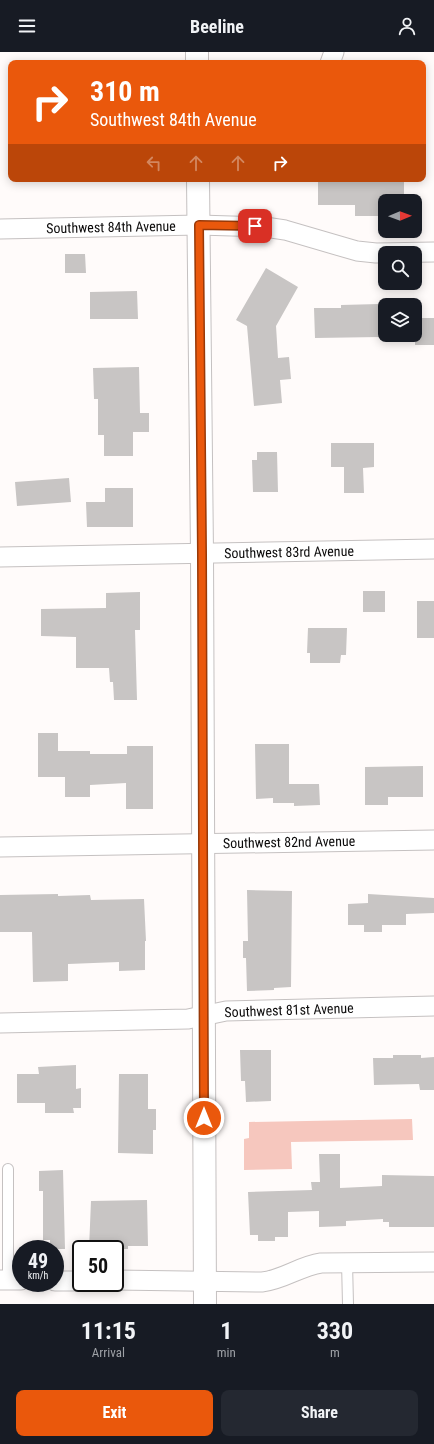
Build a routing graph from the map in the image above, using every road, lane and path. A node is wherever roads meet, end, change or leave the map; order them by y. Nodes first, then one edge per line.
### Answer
1 (198, 182) edge
2 (199, 225) junction
3 (0, 229) edge
4 (434, 252) edge
5 (434, 548) edge
6 (202, 554) junction
7 (0, 557) edge
8 (434, 840) edge
9 (203, 843) junction
10 (0, 847) edge
11 (434, 1006) edge
12 (204, 1015) junction
13 (0, 1023) edge
14 (8, 1169) dead end
15 (347, 1262) junction
16 (434, 1262) edge
17 (10, 1280) edge
18 (124, 1280) edge
19 (204, 1281) junction
20 (205, 1304) edge
21 (348, 1304) edge

1 - 2 main road
2 - 3 street, Southwest 84th Avenue
2 - 4 street, Southwest 84th Avenue
2 - 6 main road
5 - 6 street, Southwest 83rd Avenue
6 - 7 street, Southwest 83rd Avenue
6 - 9 main road
8 - 9 street, Southwest 82nd Avenue
9 - 10 street, Southwest 82nd Avenue
9 - 12 main road
11 - 12 street, Southwest 81st Avenue
12 - 13 street, Southwest 81st Avenue
12 - 19 main road
14 - 17 lane
15 - 16 street
15 - 19 street
15 - 21 lane
18 - 19 street
19 - 20 main road

